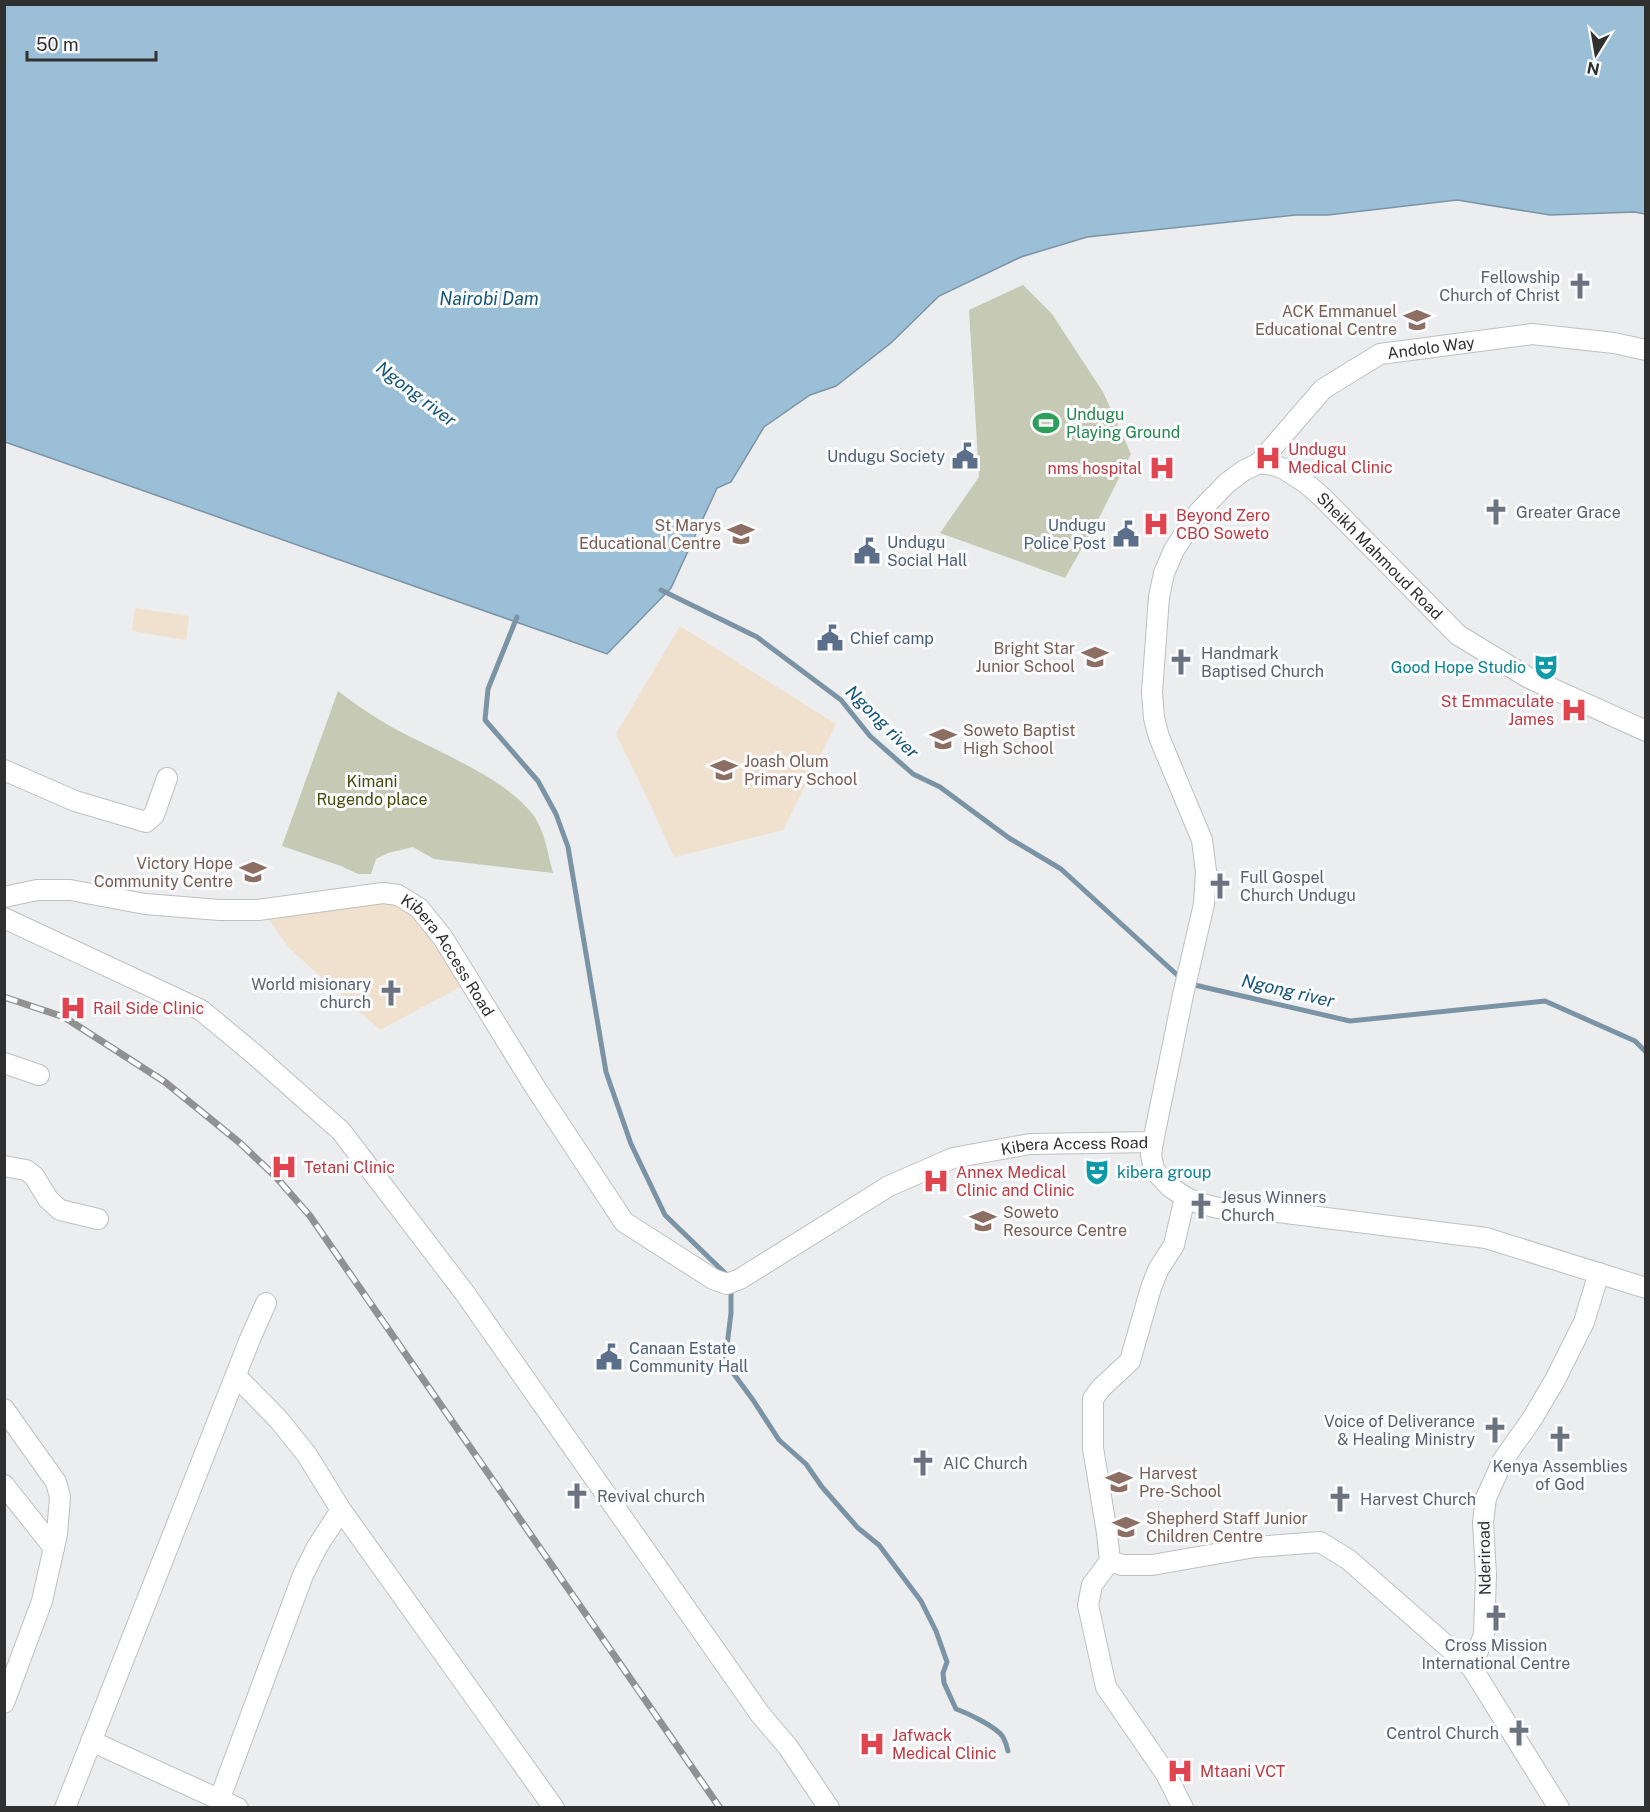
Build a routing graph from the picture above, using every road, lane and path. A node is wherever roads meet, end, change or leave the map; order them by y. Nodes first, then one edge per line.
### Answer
1 (1646, 350) edge
2 (1260, 463) junction
3 (1646, 731) edge
4 (4, 770) edge
5 (167, 778) dead end
6 (4, 897) edge
7 (4, 918) edge
8 (4, 1063) edge
9 (39, 1075) dead end
10 (1153, 1142) junction
11 (4, 1166) edge
12 (1185, 1197) junction
13 (99, 1219) dead end
14 (1599, 1273) junction
15 (1646, 1288) edge
16 (266, 1303) dead end
17 (236, 1376) junction
18 (4, 1408) edge
19 (4, 1485) edge
20 (341, 1510) junction
21 (54, 1548) junction
22 (1110, 1562) junction
23 (1472, 1668) junction
24 (4, 1703) edge
25 (91, 1740) junction
26 (220, 1798) junction
27 (65, 1808) edge
28 (238, 1808) edge
29 (554, 1808) edge
30 (830, 1808) edge
31 (1183, 1808) edge
32 (1559, 1808) edge

1 - 2 street, Andolo Way
2 - 3 street, Sheikh Mahmoud Road
2 - 10 street, Kibera Access Road
4 - 5 street
6 - 10 street, Kibera Access Road
7 - 30 street
8 - 9 street
10 - 12 street
11 - 13 street
12 - 14 street
12 - 22 street
14 - 15 street
14 - 23 street, Nderiroad
16 - 17 street
17 - 20 street
17 - 25 street
18 - 21 street
19 - 21 street
20 - 26 street
20 - 29 street
21 - 24 street
22 - 23 street
22 - 31 street
23 - 32 street
25 - 26 street
25 - 27 street
26 - 28 street

